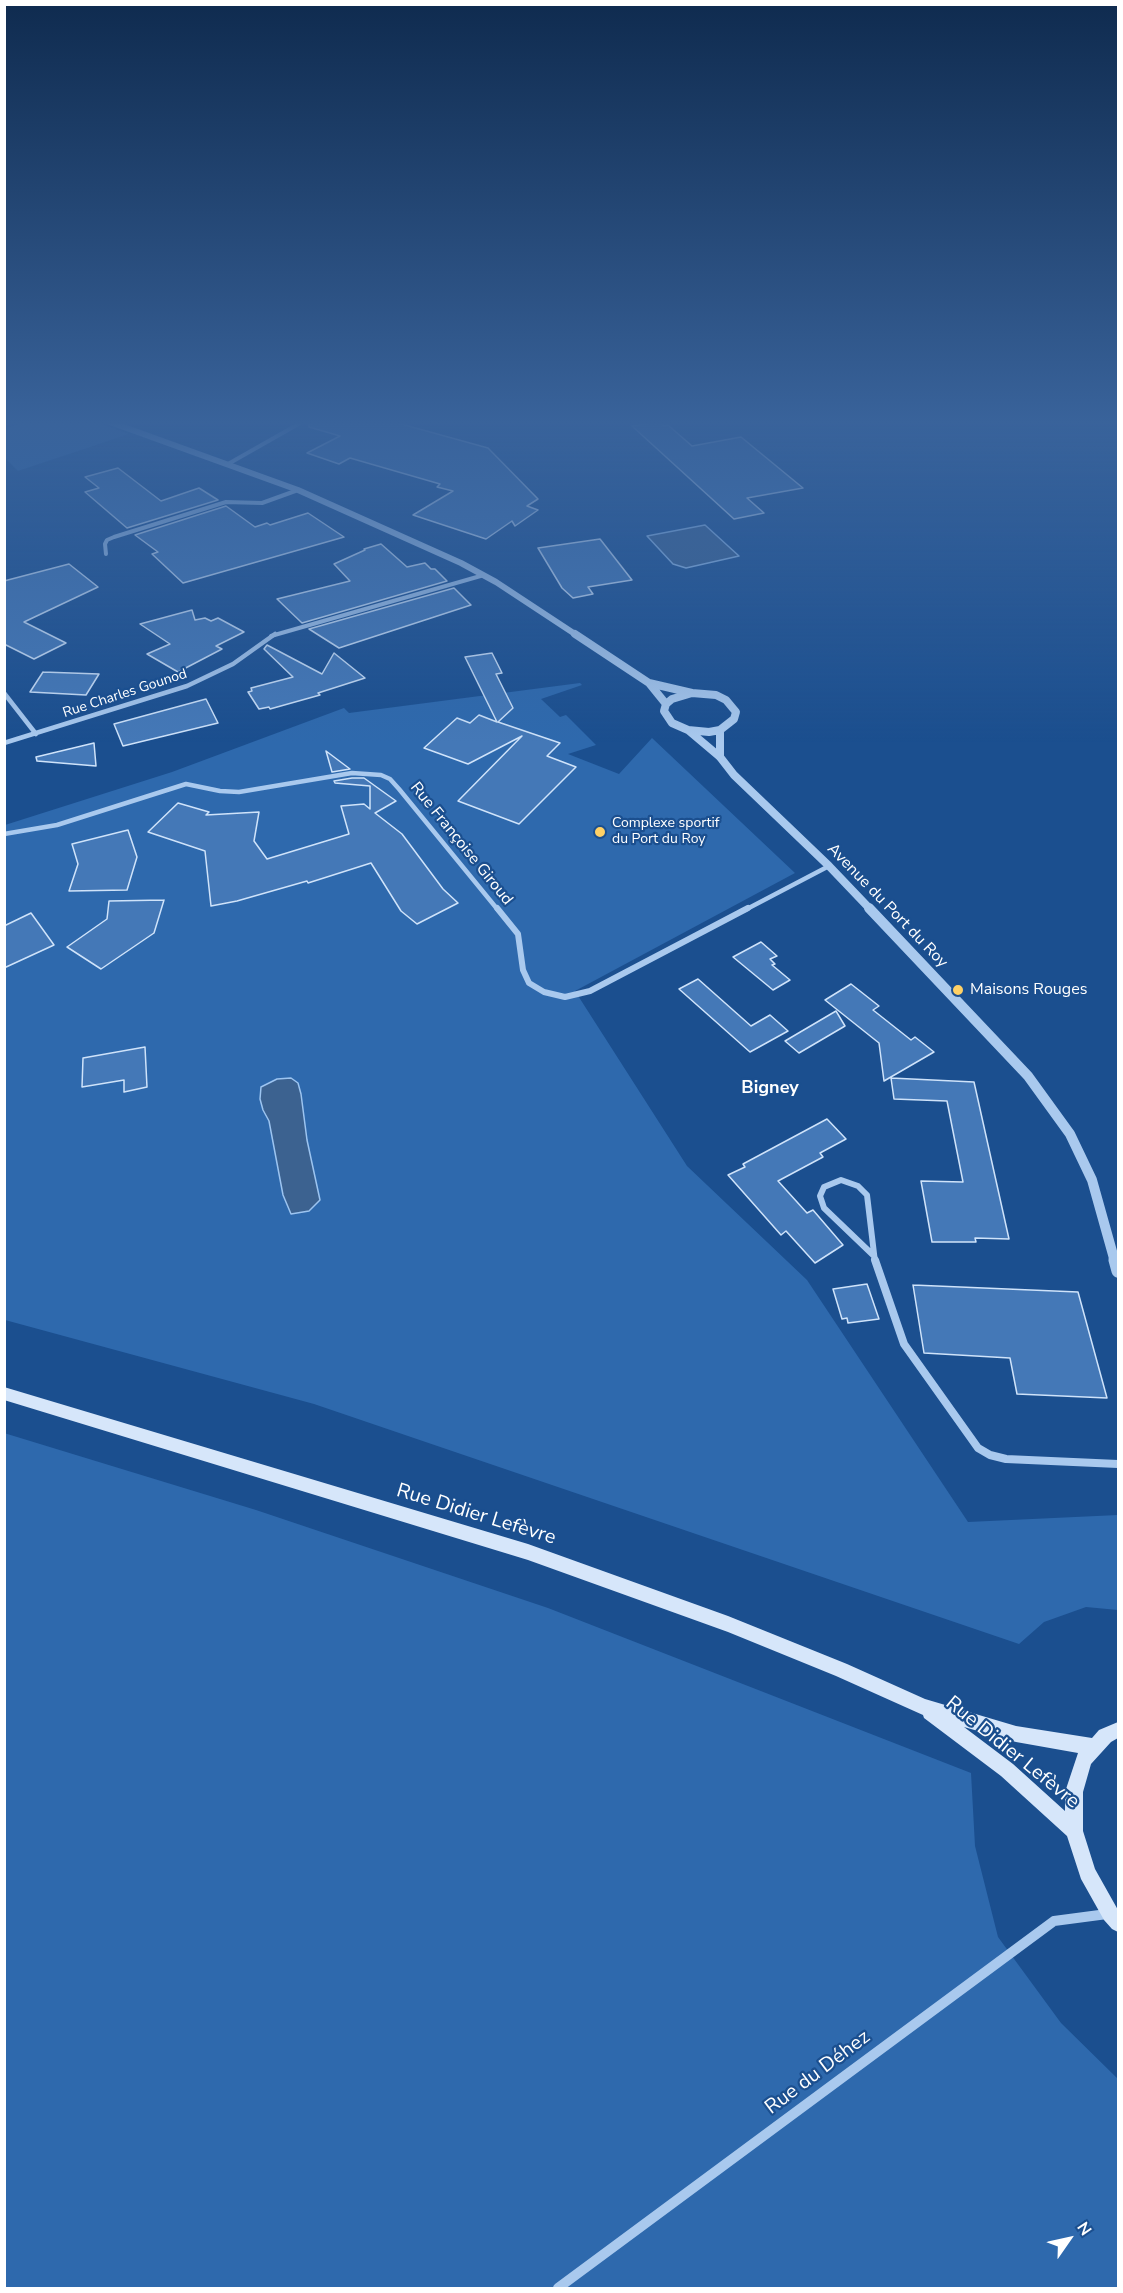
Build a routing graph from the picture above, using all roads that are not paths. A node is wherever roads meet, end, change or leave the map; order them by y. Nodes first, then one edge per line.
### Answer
1 (140, 529) edge
2 (385, 529) edge
3 (106, 554) dead end
4 (484, 575) junction
5 (649, 683) junction
6 (4, 693) edge
7 (692, 693) junction
8 (666, 704) junction
9 (688, 730) junction
10 (720, 730) junction
11 (36, 734) junction
12 (4, 743) edge
13 (720, 757) junction
14 (4, 834) edge
15 (829, 866) junction
16 (873, 1255) junction
17 (1119, 1271) edge
18 (4, 1393) edge
19 (1119, 1464) edge
20 (924, 1707) junction
21 (1119, 1730) edge
22 (1095, 1747) junction
23 (1074, 1831) junction
24 (1114, 1918) edge
25 (558, 2289) edge

1 - 3 street
2 - 4 street, Avenue du Port du Roy
4 - 5 street, Avenue du Port du Roy
4 - 11 street, Rue Charles Gounod
5 - 7 street, Avenue du Port du Roy
5 - 8 street, Avenue du Port du Roy
6 - 11 street
7 - 8 street
7 - 10 street, Avenue du Port du Roy
8 - 9 street, Avenue du Port du Roy
9 - 10 street
9 - 13 street, Avenue du Port du Roy
10 - 13 street
11 - 12 street, Rue Charles Gounod
13 - 15 street, Avenue du Port du Roy
14 - 15 street, Rue Françoise Giroud
15 - 17 street, Avenue du Port du Roy
16 - 16 street
16 - 19 street
18 - 20 main road, Rue Didier Lefèvre
20 - 22 main road, Rue Didier Lefèvre
20 - 23 main road, Rue Didier Lefèvre
21 - 22 main road
22 - 23 main road
23 - 24 main road
24 - 25 street, Rue du Déhez

